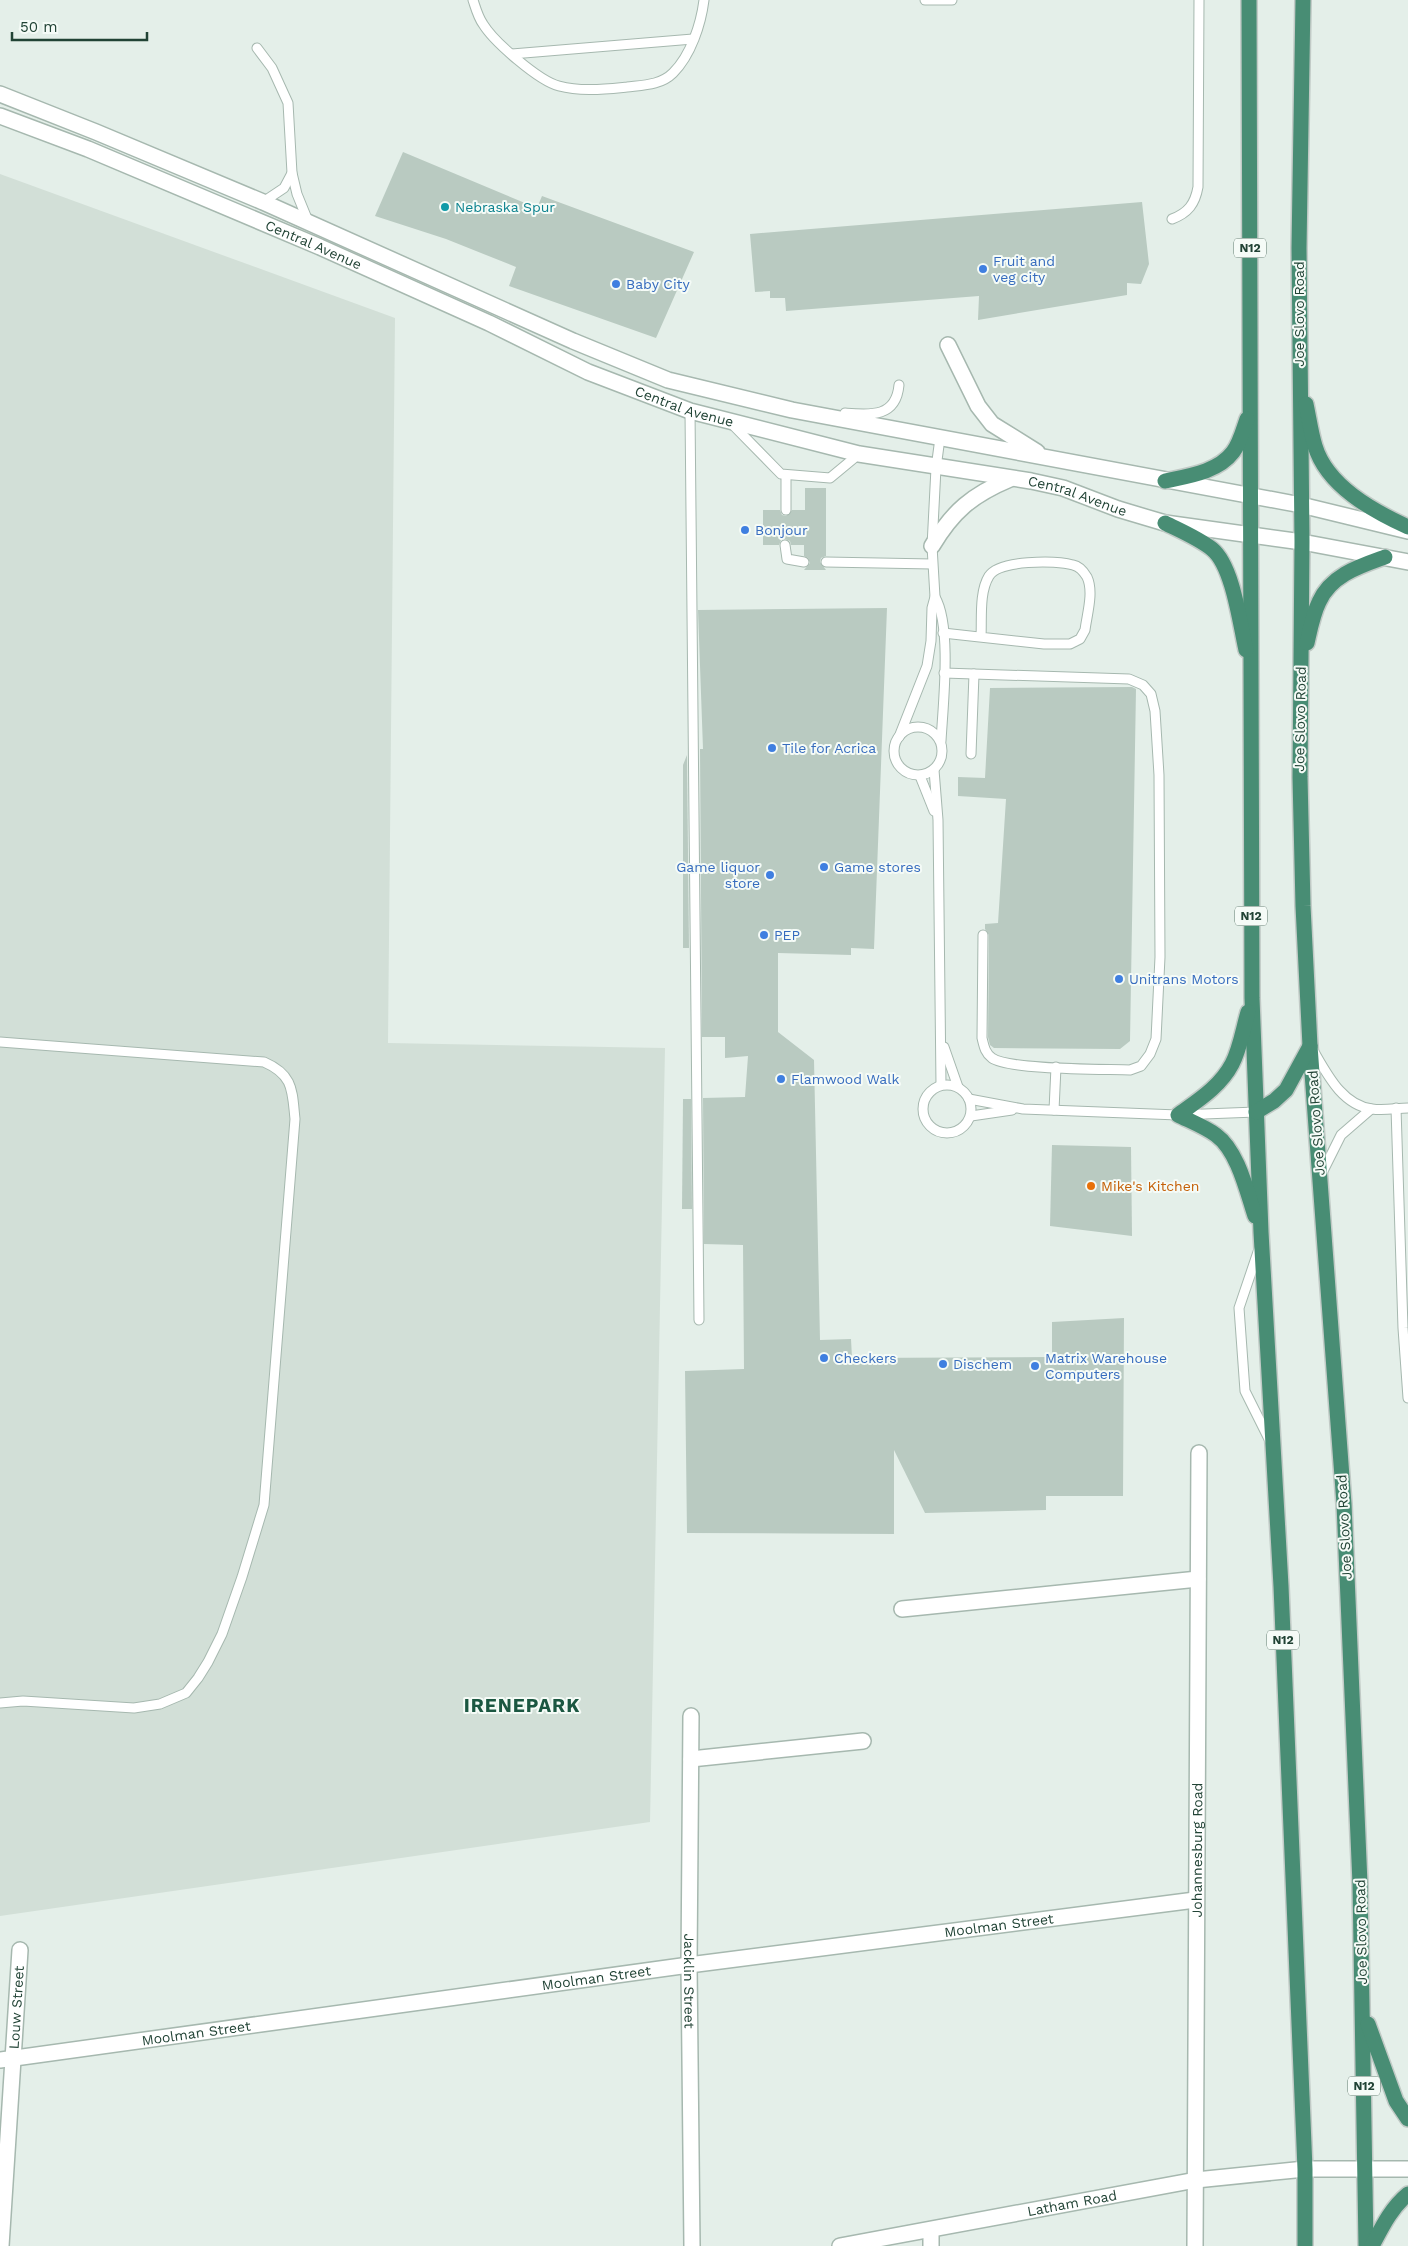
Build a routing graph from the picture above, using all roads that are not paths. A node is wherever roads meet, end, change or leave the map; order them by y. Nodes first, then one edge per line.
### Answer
1 (473, 0) edge
2 (704, 0) edge
3 (925, 0) edge
4 (952, 0) edge
5 (1199, 0) edge
6 (1249, 0) edge
7 (1303, 0) edge
8 (693, 40) junction
9 (257, 48) dead end
10 (512, 54) junction
11 (0, 94) edge
12 (0, 116) edge
13 (292, 173) junction
14 (264, 202) junction
15 (1172, 219) dead end
16 (308, 222) junction
17 (948, 345) dead end
18 (1299, 371) junction
19 (899, 385) dead end
20 (1250, 409) junction
21 (792, 410) junction
22 (690, 411) junction
23 (729, 422) junction
24 (940, 438) junction
25 (859, 454) junction
26 (1045, 458) junction
27 (936, 468) junction
28 (786, 476) junction
29 (1011, 479) junction
30 (1165, 481) junction
31 (1252, 497) junction
32 (1301, 506) junction
33 (786, 510) dead end
34 (1165, 523) junction
35 (1408, 529) edge
36 (1251, 536) junction
37 (1302, 542) junction
38 (785, 545) dead end
39 (932, 546) junction
40 (1385, 557) junction
41 (804, 562) dead end
42 (826, 562) dead end
43 (1408, 562) edge
44 (932, 564) junction
45 (935, 597) junction
46 (943, 634) junction
47 (981, 637) junction
48 (1301, 662) junction
49 (944, 673) junction
50 (974, 674) junction
51 (1252, 676) junction
52 (899, 736) junction
53 (941, 741) junction
54 (971, 754) dead end
55 (934, 770) junction
56 (920, 776) junction
57 (938, 820) junction
58 (983, 935) dead end
59 (1252, 998) junction
60 (0, 1042) edge
61 (942, 1042) junction
62 (1310, 1046) junction
63 (1056, 1067) junction
64 (941, 1085) junction
65 (958, 1087) junction
66 (969, 1100) junction
67 (1023, 1108) junction
68 (1396, 1108) junction
69 (1408, 1108) edge
70 (1371, 1109) junction
71 (1054, 1110) junction
72 (1256, 1112) junction
73 (1178, 1115) junction
74 (970, 1116) junction
75 (1320, 1177) junction
76 (1261, 1237) junction
77 (699, 1320) dead end
78 (1408, 1398) edge
79 (1273, 1448) junction
80 (1199, 1453) dead end
81 (1198, 1579) junction
82 (902, 1609) dead end
83 (0, 1703) edge
84 (691, 1716) dead end
85 (863, 1741) dead end
86 (691, 1759) junction
87 (1195, 1900) junction
88 (20, 1950) dead end
89 (688, 1965) junction
90 (1362, 2003) junction
91 (7, 2059) edge
92 (1408, 2119) edge
93 (1366, 2168) junction
94 (1305, 2169) junction
95 (1408, 2169) edge
96 (1196, 2180) junction
97 (1408, 2194) edge
98 (930, 2230) junction
99 (1, 2246) edge
100 (692, 2246) edge
101 (840, 2246) edge
102 (931, 2246) edge
103 (1195, 2246) edge
104 (1305, 2246) edge
105 (1366, 2246) edge
106 (1372, 2246) edge

1 - 10 lane
2 - 8 lane
3 - 4 lane
5 - 15 lane
6 - 20 highway, N12
7 - 18 highway, Joe Slovo Road / N12
8 - 10 lane
8 - 10 lane
9 - 13 lane
11 - 14 street, Central Avenue
12 - 22 street, Central Avenue
13 - 14 lane
13 - 16 lane
14 - 16 street, Central Avenue
16 - 21 street, Central Avenue
17 - 26 street
18 - 32 highway, Joe Slovo Road / N12
18 - 35 highway
19 - 21 lane
20 - 30 highway
20 - 31 highway, N12
21 - 24 street, Central Avenue
22 - 23 street, Central Avenue
22 - 77 lane
23 - 25 street, Central Avenue
23 - 28 lane
24 - 26 street, Central Avenue
24 - 27 lane
25 - 27 street, Central Avenue
25 - 28 lane
26 - 30 street, Central Avenue
27 - 29 street, Central Avenue
27 - 39 lane
28 - 33 lane
29 - 34 street, Central Avenue
29 - 39 street
30 - 31 street, Central Avenue
31 - 32 street, Central Avenue
31 - 36 highway, N12
32 - 35 street, Central Avenue
32 - 37 highway, Joe Slovo Road / N12
34 - 36 street, Central Avenue
34 - 51 highway
36 - 37 street, Central Avenue
36 - 51 highway, N12
37 - 40 street, Central Avenue
37 - 48 highway, Joe Slovo Road / N12
38 - 41 lane
39 - 44 lane
40 - 43 street, Central Avenue
40 - 48 highway
42 - 44 lane
44 - 45 lane
45 - 46 lane
45 - 52 lane
46 - 47 lane
46 - 49 lane
47 - 47 lane
48 - 62 highway, Joe Slovo Road / N12
49 - 50 lane
49 - 53 lane
50 - 54 lane
50 - 63 lane
51 - 59 highway, N12
52 - 53 lane
52 - 56 lane
53 - 55 lane
55 - 56 lane
55 - 57 lane
56 - 57 lane
57 - 61 lane
58 - 63 lane
59 - 72 highway, N12
59 - 73 highway
60 - 83 lane
61 - 64 lane
61 - 65 lane
62 - 70 lane
62 - 72 highway
62 - 75 highway, Joe Slovo Road / N12
63 - 71 lane
64 - 65 lane
64 - 74 lane
65 - 66 lane
66 - 67 lane
66 - 74 lane
67 - 71 lane
67 - 74 lane
68 - 69 lane
68 - 70 lane
68 - 78 lane
70 - 75 lane
71 - 73 lane
72 - 73 lane
72 - 76 highway, N12
73 - 76 highway
75 - 90 highway, Joe Slovo Road / N12
76 - 79 highway, N12
76 - 79 lane
79 - 94 highway, N12
80 - 81 street, Johannesburg Road
81 - 82 street
81 - 87 street, Johannesburg Road
84 - 86 street, Jacklin Street
85 - 86 street
86 - 89 street, Jacklin Street
87 - 89 street, Moolman Street
87 - 96 street, Johannesburg Road
88 - 91 street, Louw Street
89 - 91 street, Moolman Street
89 - 100 street, Jacklin Street
90 - 92 highway
90 - 93 highway, Joe Slovo Road / N12
91 - 99 street, Louw Street
93 - 94 street, Latham Road
93 - 95 street, Latham Road
93 - 105 highway, Joe Slovo Road / N12
94 - 96 street, Latham Road
94 - 104 highway, N12
96 - 98 street, Latham Road
96 - 103 street, Johannesburg Road
97 - 106 highway
98 - 101 street, Latham Road
98 - 102 street

